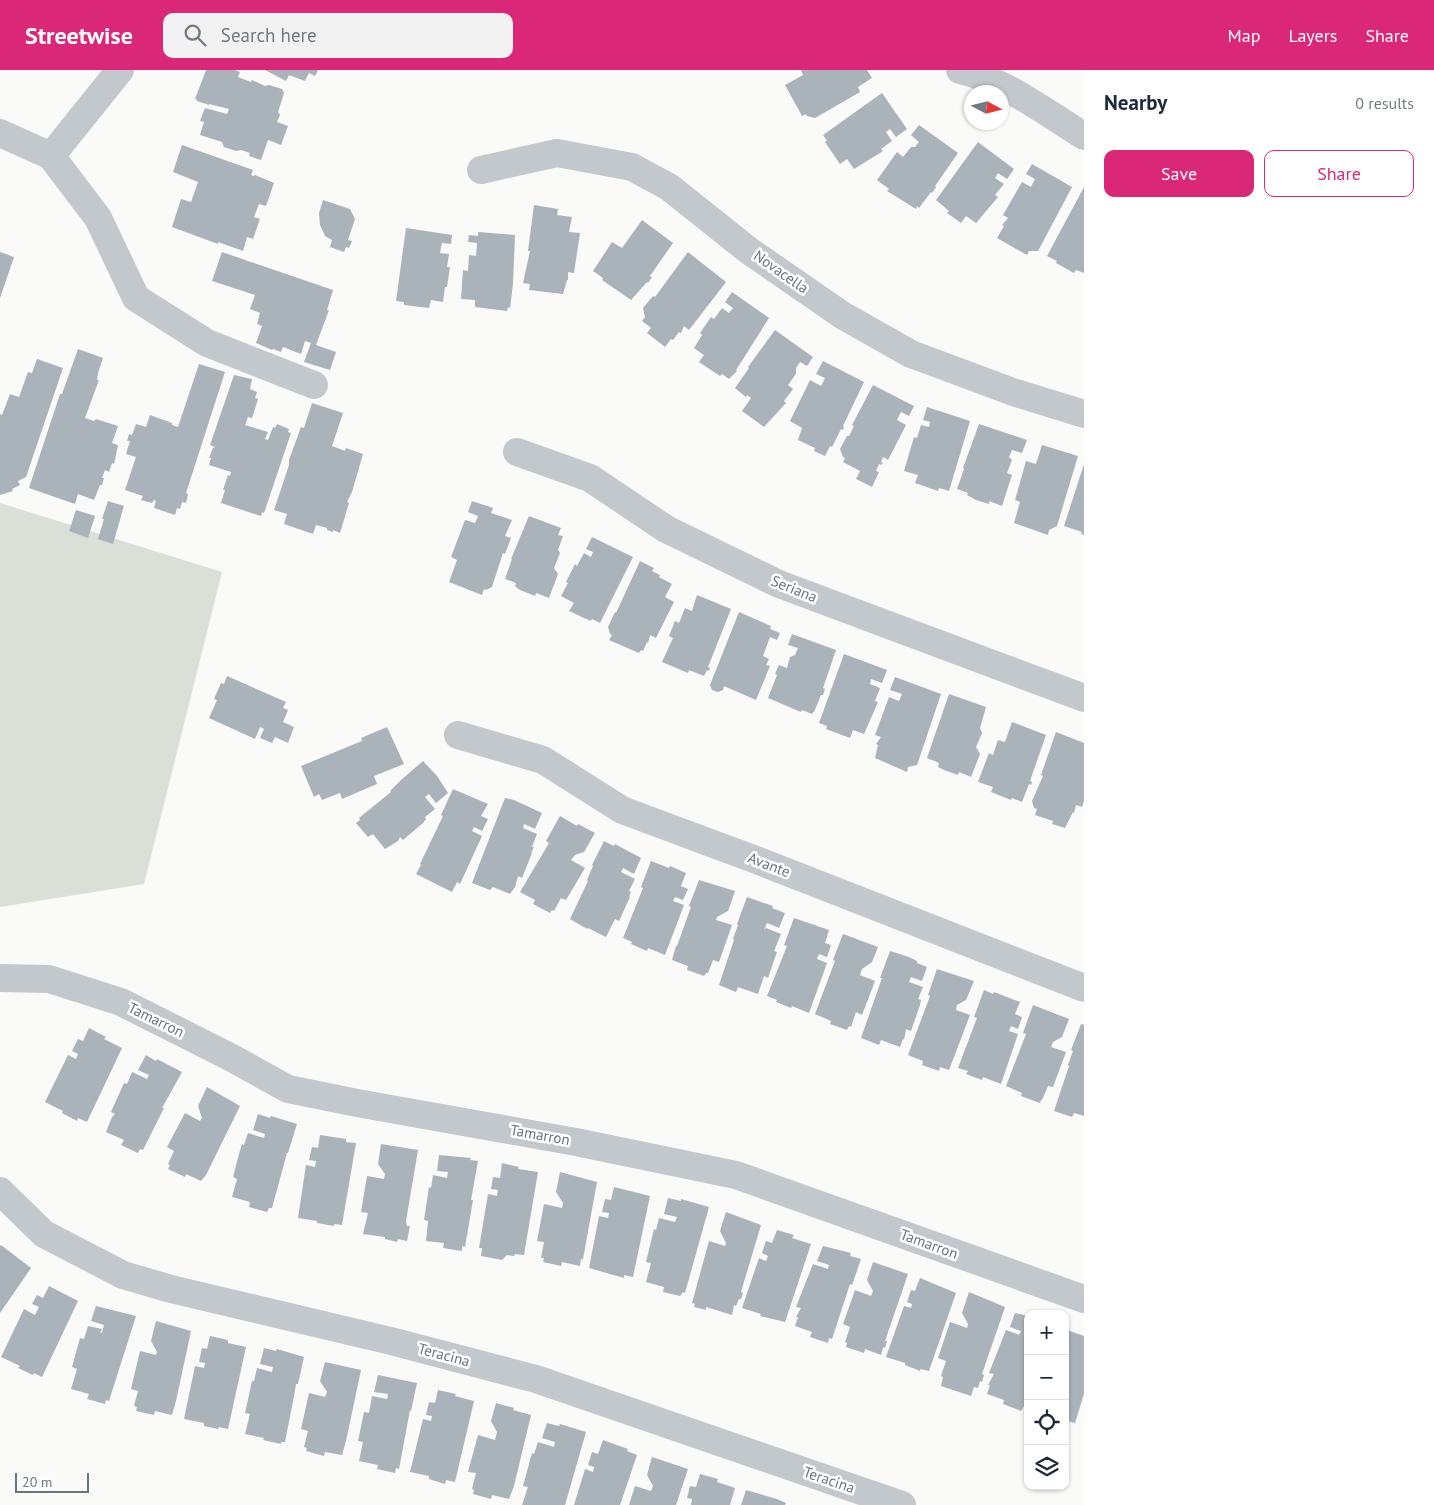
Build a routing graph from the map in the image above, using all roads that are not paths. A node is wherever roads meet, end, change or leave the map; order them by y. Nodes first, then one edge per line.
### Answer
1 (120, 70) edge
2 (960, 70) edge
3 (0, 133) edge
4 (1084, 136) edge
5 (51, 156) junction
6 (481, 170) dead end
7 (314, 385) dead end
8 (1084, 414) edge
9 (517, 452) dead end
10 (1084, 698) edge
11 (458, 735) dead end
12 (0, 978) edge
13 (1084, 988) edge
14 (0, 1190) edge
15 (1084, 1299) edge
16 (902, 1505) edge

1 - 5 street
2 - 4 street
3 - 5 street
5 - 7 street
6 - 8 street, Novacella
9 - 10 street, Seriana
11 - 13 street, Avante
12 - 15 street, Tamarron
14 - 16 street, Teracina

